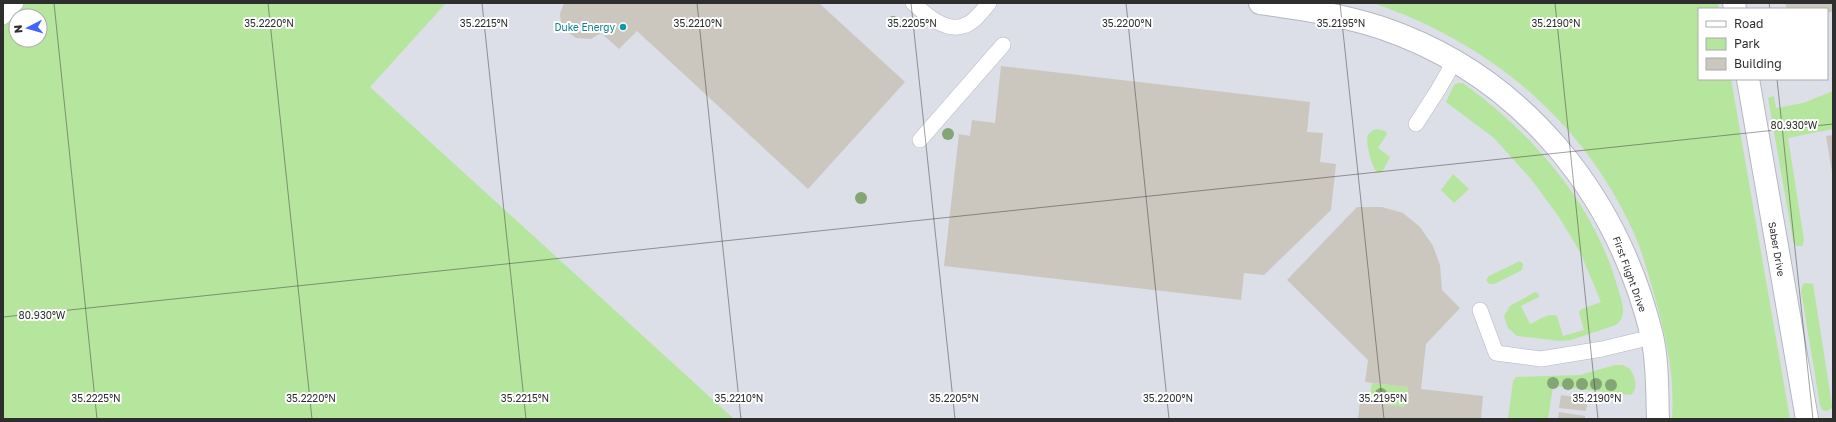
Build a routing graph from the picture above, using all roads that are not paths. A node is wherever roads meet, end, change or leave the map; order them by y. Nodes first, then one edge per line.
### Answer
1 (16, 3) edge
2 (913, 3) edge
3 (989, 3) edge
4 (1260, 3) edge
5 (3, 17) edge
6 (1003, 45) dead end
7 (1454, 62) junction
8 (1748, 80) edge
9 (1416, 124) dead end
10 (920, 140) dead end
11 (1480, 310) dead end
12 (1652, 337) junction
13 (1658, 419) edge
14 (1807, 419) edge

1 - 5 lane
2 - 3 lane
4 - 7 street, First Flight Drive
6 - 10 lane
7 - 9 lane
7 - 12 street, First Flight Drive
8 - 14 street, Saber Drive
11 - 12 lane
12 - 13 street, First Flight Drive

